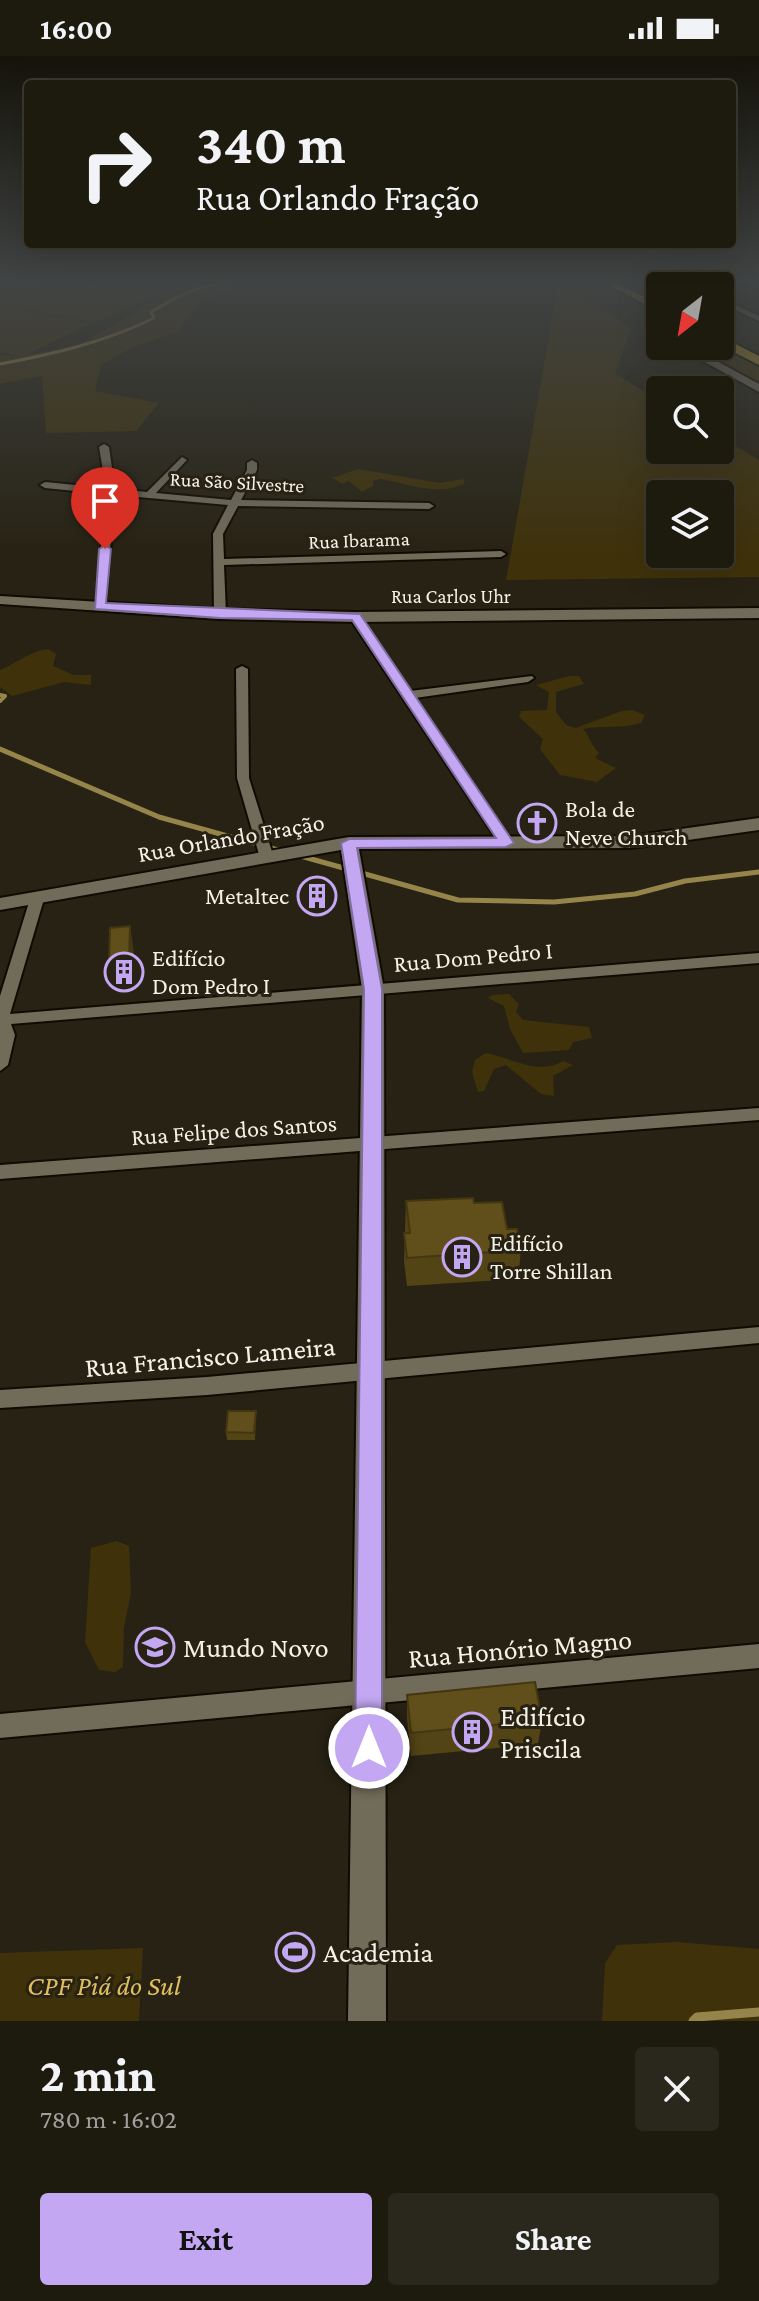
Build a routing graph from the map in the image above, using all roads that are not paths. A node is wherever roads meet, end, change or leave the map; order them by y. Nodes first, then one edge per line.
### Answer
1 (728, 372) edge
2 (759, 389) edge
3 (104, 447) dead end
4 (182, 460) dead end
5 (252, 463) dead end
6 (45, 485) dead end
7 (111, 491) junction
8 (149, 495) junction
9 (235, 503) junction
10 (429, 506) dead end
11 (501, 554) dead end
12 (219, 562) junction
13 (0, 600) edge
14 (100, 607) junction
15 (759, 613) edge
16 (220, 614) junction
17 (355, 617) junction
18 (242, 669) dead end
19 (528, 678) dead end
20 (408, 695) junction
21 (759, 824) edge
22 (349, 843) junction
23 (506, 843) junction
24 (267, 858) junction
25 (37, 899) junction
26 (0, 904) edge
27 (759, 958) edge
28 (373, 989) junction
29 (0, 1020) edge
30 (0, 1065) edge
31 (759, 1114) edge
32 (373, 1144) junction
33 (0, 1172) edge
34 (759, 1335) edge
35 (372, 1371) junction
36 (0, 1399) edge
37 (759, 1656) edge
38 (369, 1692) junction
39 (0, 1726) edge
40 (367, 2021) edge

1 - 2 street
3 - 7 street
4 - 8 street
5 - 9 street
6 - 7 street, Rua São Silvestre
7 - 8 street, Rua São Silvestre
7 - 14 street
8 - 9 street, Rua São Silvestre
9 - 10 street, Rua São Silvestre
9 - 12 street
11 - 12 street, Rua Ibarama
12 - 16 street
13 - 14 street, Rua Carlos Uhr
14 - 16 street, Rua Carlos Uhr
15 - 17 street, Rua Carlos Uhr
16 - 17 street, Rua Carlos Uhr
17 - 20 street
18 - 24 street
19 - 20 street
20 - 23 street
21 - 23 street, Rua Orlando Fração
22 - 23 street, Rua Orlando Fração
22 - 24 street, Rua Orlando Fração
22 - 28 street
24 - 25 street, Rua Orlando Fração
25 - 26 street, Rua Orlando Fração
25 - 29 street
27 - 28 street, Rua Dom Pedro I
28 - 29 street, Rua Dom Pedro I
28 - 32 street
29 - 30 street
31 - 32 street, Rua Felipe dos Santos
32 - 33 street, Rua Felipe dos Santos
32 - 35 street
34 - 35 street, Rua Francisco Lameira
35 - 36 street, Rua Francisco Lameira
35 - 38 street
37 - 38 street, Rua Honório Magno
38 - 39 street, Rua Honório Magno
38 - 40 street

